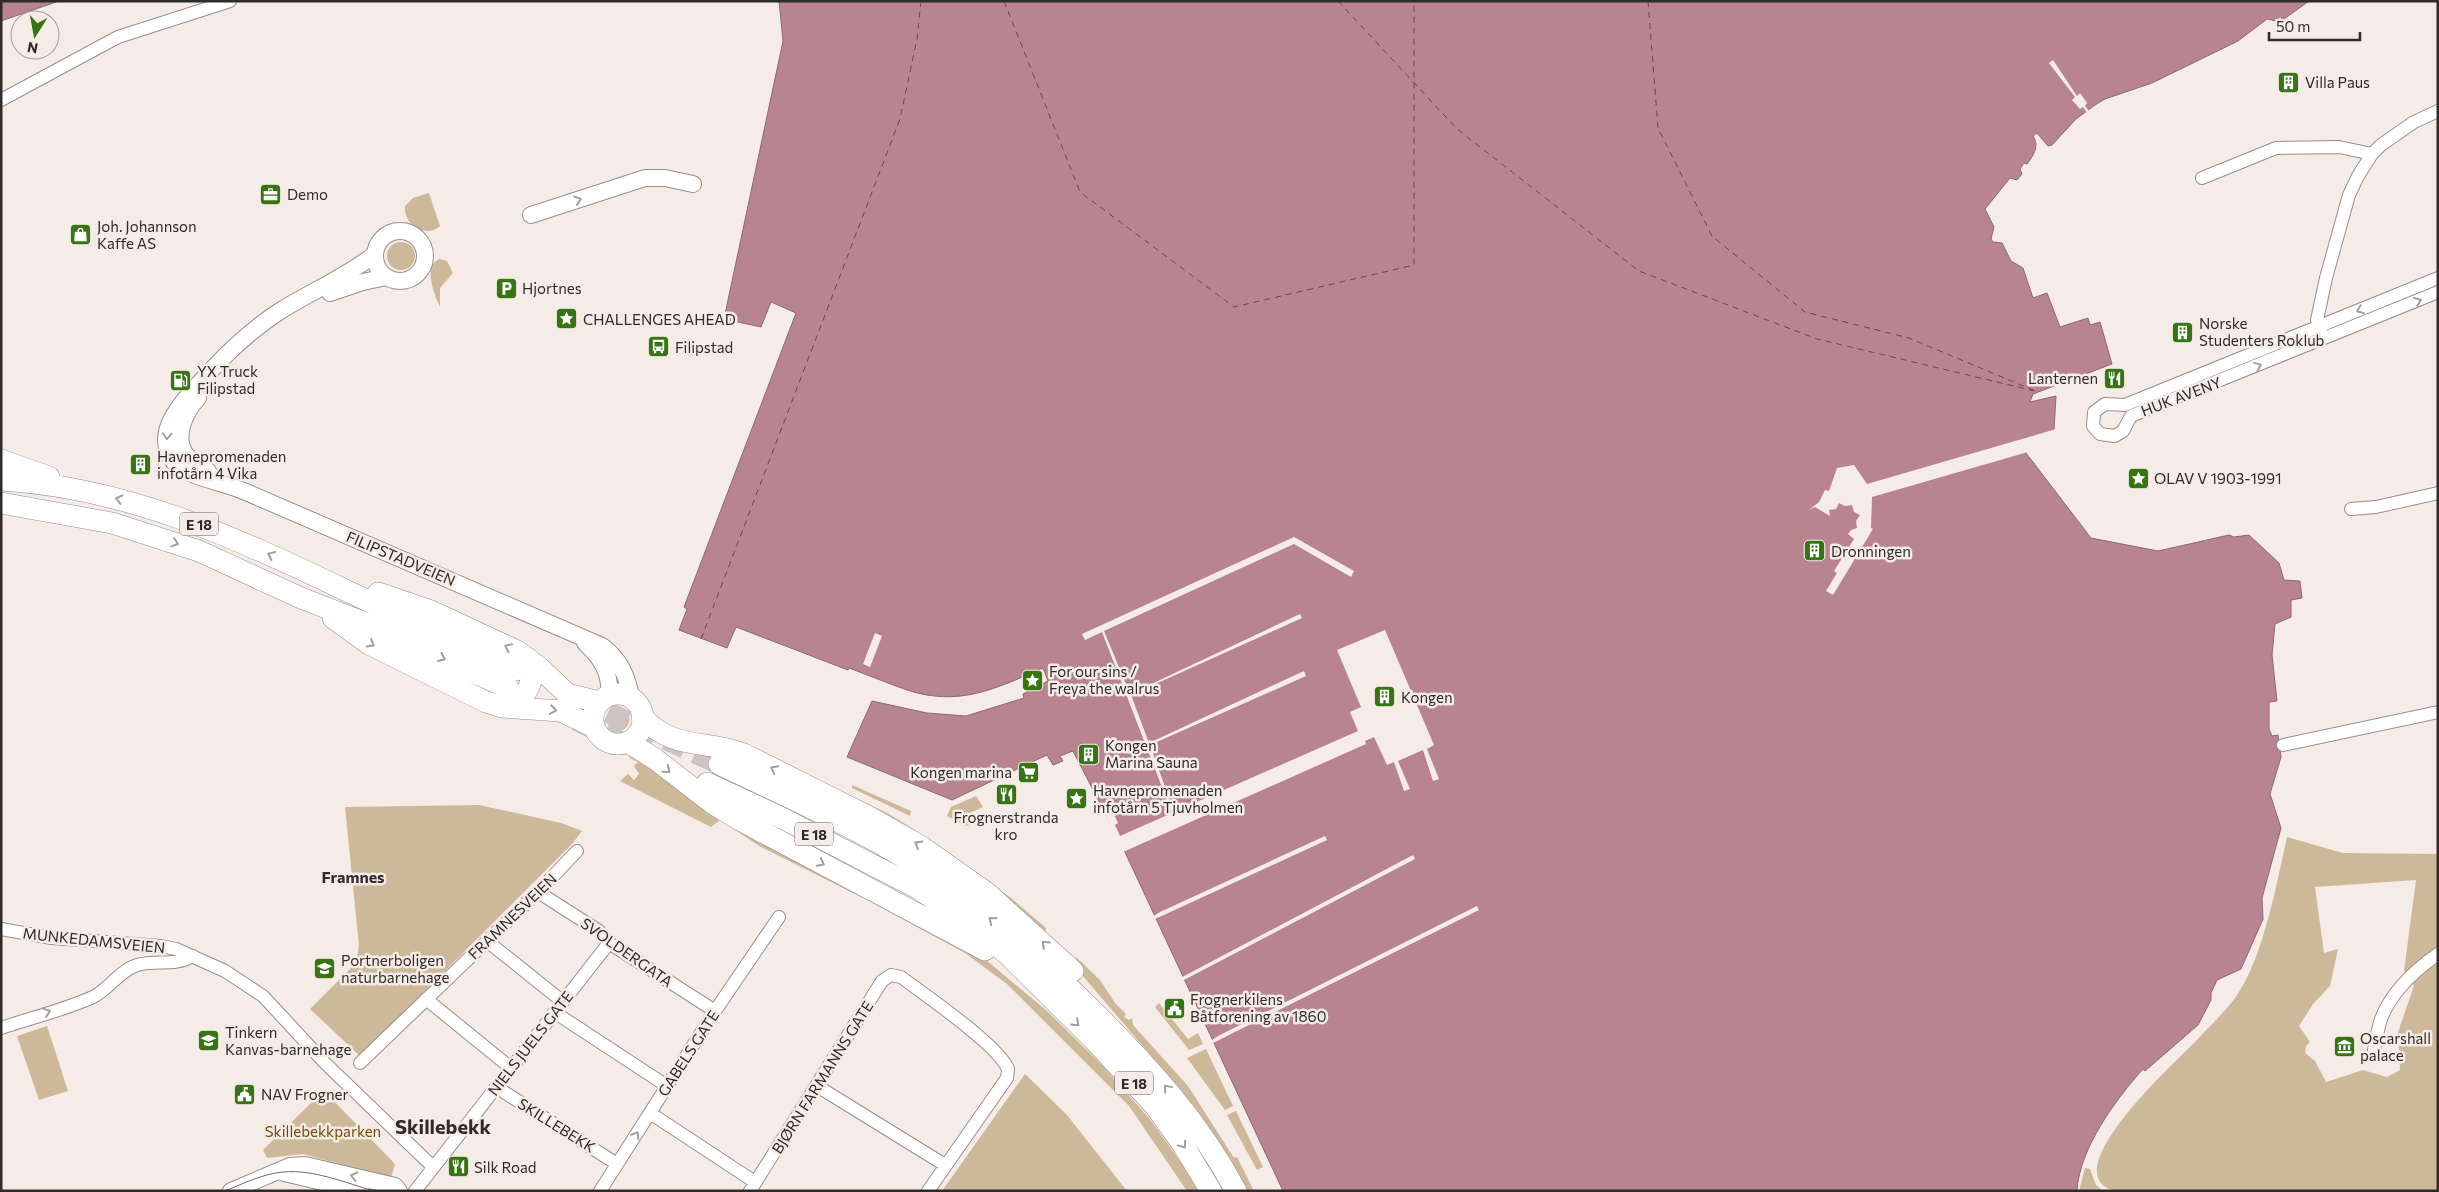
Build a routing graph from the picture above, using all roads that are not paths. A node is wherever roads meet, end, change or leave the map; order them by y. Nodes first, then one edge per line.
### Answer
1 (230, 1) edge
2 (1, 100) edge
3 (2438, 112) edge
4 (2372, 154) junction
5 (2202, 178) dead end
6 (693, 184) dead end
7 (531, 215) dead end
8 (375, 254) junction
9 (386, 277) junction
10 (2438, 278) edge
11 (2438, 292) edge
12 (2392, 304) junction
13 (2321, 333) junction
14 (2232, 369) junction
15 (1, 460) edge
16 (1, 480) edge
17 (226, 483) junction
18 (77, 489) junction
19 (2438, 493) edge
20 (1, 503) edge
21 (2351, 509) dead end
22 (54, 512) junction
23 (1, 517) edge
24 (575, 635) junction
25 (516, 681) junction
26 (632, 698) junction
27 (604, 699) junction
28 (2438, 712) edge
29 (642, 717) junction
30 (594, 727) junction
31 (628, 742) junction
32 (2283, 745) dead end
33 (719, 764) tunnel mouth
34 (707, 784) tunnel mouth
35 (578, 851) dead end
36 (538, 892) junction
37 (779, 917) dead end
38 (1, 929) edge
39 (487, 941) junction
40 (609, 943) junction
41 (2438, 954) edge
42 (193, 956) junction
43 (1041, 989) junction
44 (426, 1000) junction
45 (562, 1001) junction
46 (715, 1011) junction
47 (1093, 1011) junction
48 (554, 1012) junction
49 (1, 1028) edge
50 (2374, 1050) dead end
51 (360, 1063) dead end
52 (511, 1068) junction
53 (667, 1086) junction
54 (817, 1086) junction
55 (496, 1087) junction
56 (650, 1113) junction
57 (617, 1164) junction
58 (945, 1166) junction
59 (433, 1167) junction
60 (279, 1172) junction
61 (753, 1186) edge
62 (230, 1191) edge
63 (360, 1191) edge
64 (399, 1191) edge
65 (415, 1191) edge
66 (600, 1191) edge
67 (928, 1191) edge
68 (1211, 1191) edge
69 (1236, 1191) edge

1 - 2 street
3 - 4 street
4 - 5 street
4 - 13 street
7 -> 6 street
8 - 9 street
8 - 9 street, FILIPSTADVEIEN
8 -> 17 street, FILIPSTADVEIEN
9 - 17 street, FILIPSTADVEIEN
10 - 12 street, HUK AVENY
12 -> 11 street, HUK AVENY
12 - 13 street, HUK AVENY
13 - 14 street, HUK AVENY
14 - 14 street, HUK AVENY
15 - 18 highway
16 - 18 highway, E 18
17 - 24 street, FILIPSTADVEIEN
25 -> 18 highway, E 18
19 - 21 street
20 - 22 highway, E 18
22 - 23 highway
22 -> 25 highway, E 18
24 - 26 street, FILIPSTADVEIEN
24 - 27 street, FILIPSTADVEIEN
25 - 27 highway
25 -> 30 highway
26 - 27 highway
26 - 29 highway
27 - 30 highway
28 - 32 street
29 - 31 highway
47 -> 29 highway
30 - 31 highway
31 -> 43 highway
47 -> 33 highway, E 18
34 - 43 highway, E 18
35 - 36 street, FRAMNESVEIEN
36 - 39 street, FRAMNESVEIEN
36 - 40 street, SVOLDERGATA
37 - 46 street, GABELS GATE
38 - 42 street, MUNKEDAMSVEIEN
39 - 44 street, FRAMNESVEIEN
39 - 45 street
40 - 45 street, NIELS JUELS GATE
40 - 46 street, SVOLDERGATA
41 - 50 street
49 -> 42 street
42 - 59 street, MUNKEDAMSVEIEN
43 -> 68 highway, E 18
44 - 51 street, FRAMNESVEIEN
44 - 52 street
45 - 48 street, NIELS JUELS GATE
46 - 53 street, GABELS GATE
69 -> 47 highway, E 18
48 - 52 street, NIELS JUELS GATE
48 - 53 street
52 - 55 street, NIELS JUELS GATE
53 - 56 street, GABELS GATE
54 - 58 street
54 - 58 street, BJØRN FARMANNS GATE
54 - 61 street, BJØRN FARMANNS GATE
55 - 57 street, SKILLEBEKK
55 - 59 street, NIELS JUELS GATE
57 -> 56 street, GABELS GATE
56 - 61 street
57 - 66 street, GABELS GATE
58 - 67 street
59 - 65 street, NIELS JUELS GATE
60 - 62 street
60 - 63 street
64 -> 60 street

